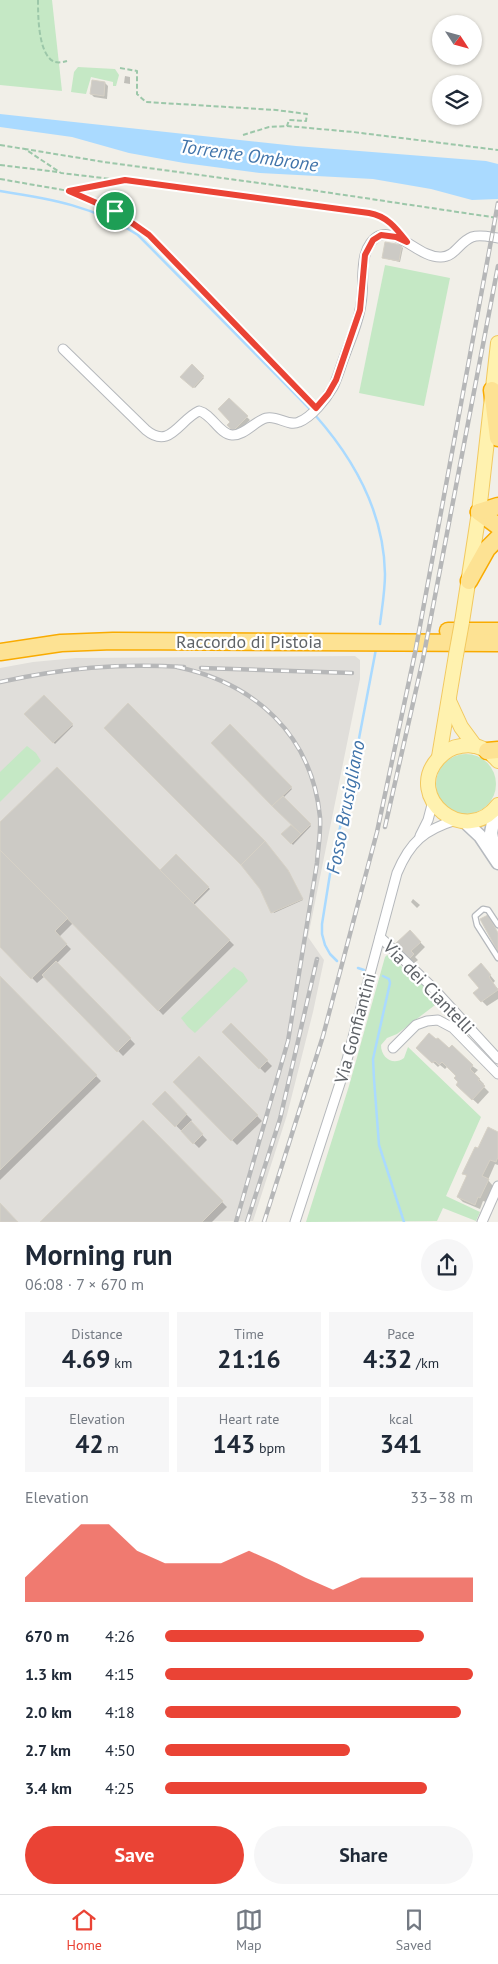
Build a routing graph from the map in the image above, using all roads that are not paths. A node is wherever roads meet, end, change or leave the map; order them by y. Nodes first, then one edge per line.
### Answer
1 (498, 238) edge
2 (498, 343) edge
3 (62, 349) dead end
4 (492, 390) junction
5 (498, 438) edge
6 (498, 506) edge
7 (479, 512) junction
8 (498, 526) edge
9 (498, 538) edge
10 (469, 581) junction
11 (496, 637) edge
12 (0, 642) edge
13 (0, 652) edge
14 (449, 701) junction
15 (489, 752) edge
16 (440, 757) junction
17 (433, 801) junction
18 (497, 806) edge
19 (460, 820) junction
20 (419, 838) junction
21 (497, 860) edge
22 (498, 925) edge
23 (380, 937) junction
24 (498, 958) edge
25 (394, 1048) dead end
26 (498, 1059) edge
27 (498, 1074) edge
28 (498, 1186) edge
29 (295, 1222) edge
30 (482, 1222) edge

1 - 3 street
2 - 4 main road
4 - 5 highway
4 - 7 main road
6 - 7 highway
7 - 8 highway
7 - 10 main road
9 - 10 highway
10 - 14 main road, bridge
11 - 12 highway, Raccordo di Pistoia
11 - 13 highway, Raccordo di Pistoia
14 - 15 main road
14 - 16 main road
15 - 16 main road
16 - 17 main road
17 - 19 main road
17 - 20 street, Via Gonfiantini
18 - 19 main road
18 - 21 main road
19 - 20 street, Via Gonfiantini
19 - 21 main road
20 - 23 street, Via Gonfiantini
22 - 24 lane
23 - 26 street, Via dei Ciantelli
23 - 29 street, Via Gonfiantini
25 - 27 street
28 - 30 street

